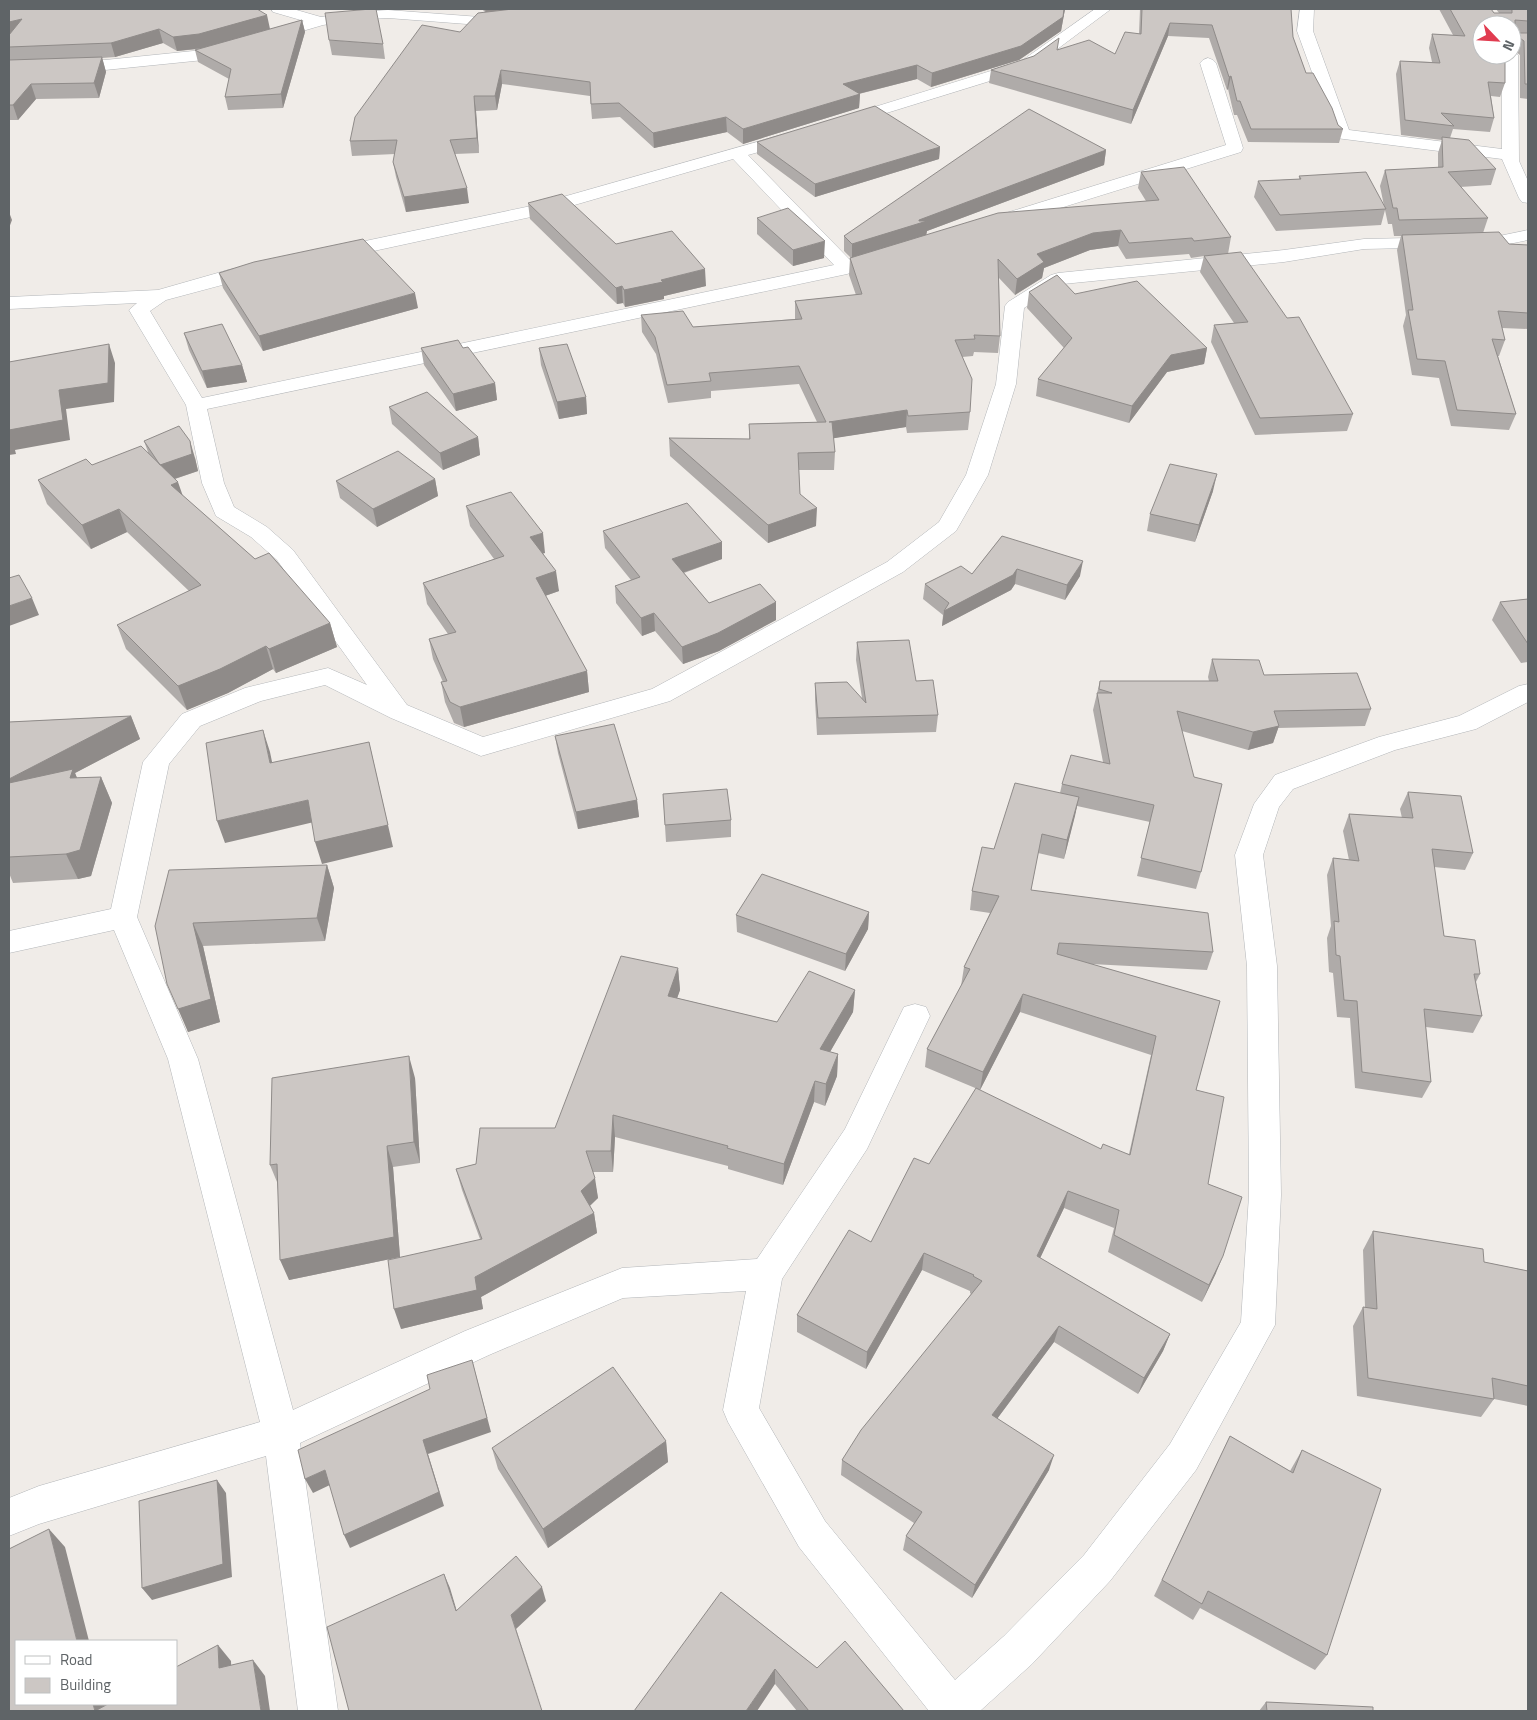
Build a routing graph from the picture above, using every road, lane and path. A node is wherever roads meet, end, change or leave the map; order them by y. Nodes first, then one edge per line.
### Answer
1 (278, 9) edge
2 (572, 9) edge
3 (1104, 9) edge
4 (1307, 9) edge
5 (321, 22) junction
6 (1208, 63) dead end
7 (1510, 65) edge
8 (9, 68) edge
9 (832, 125) edge
10 (804, 133) edge
11 (737, 153) junction
12 (1509, 155) junction
13 (1528, 198) edge
14 (979, 227) edge
15 (1528, 235) edge
16 (904, 250) edge
17 (314, 257) edge
18 (276, 266) edge
19 (847, 268) junction
20 (159, 296) junction
21 (9, 303) edge
22 (196, 405) junction
23 (1528, 692) edge
24 (400, 712) junction
25 (123, 917) junction
26 (9, 942) edge
27 (915, 1016) dead end
28 (766, 1274) junction
29 (281, 1434) junction
30 (9, 1517) edge
31 (318, 1711) edge
32 (953, 1711) edge

1 - 5 street
2 - 5 street
3 - 9 street
4 - 12 street
5 - 8 street
6 - 14 street
7 - 12 street
10 - 11 street
11 - 17 street
11 - 19 street
12 - 13 street
15 - 24 street
16 - 19 street
18 - 20 street
19 - 22 street
20 - 21 street
20 - 22 street
22 - 24 street
23 - 32 street
24 - 25 street
25 - 26 street
25 - 29 street
27 - 28 street
28 - 29 street
28 - 32 street
29 - 30 street
29 - 31 street

